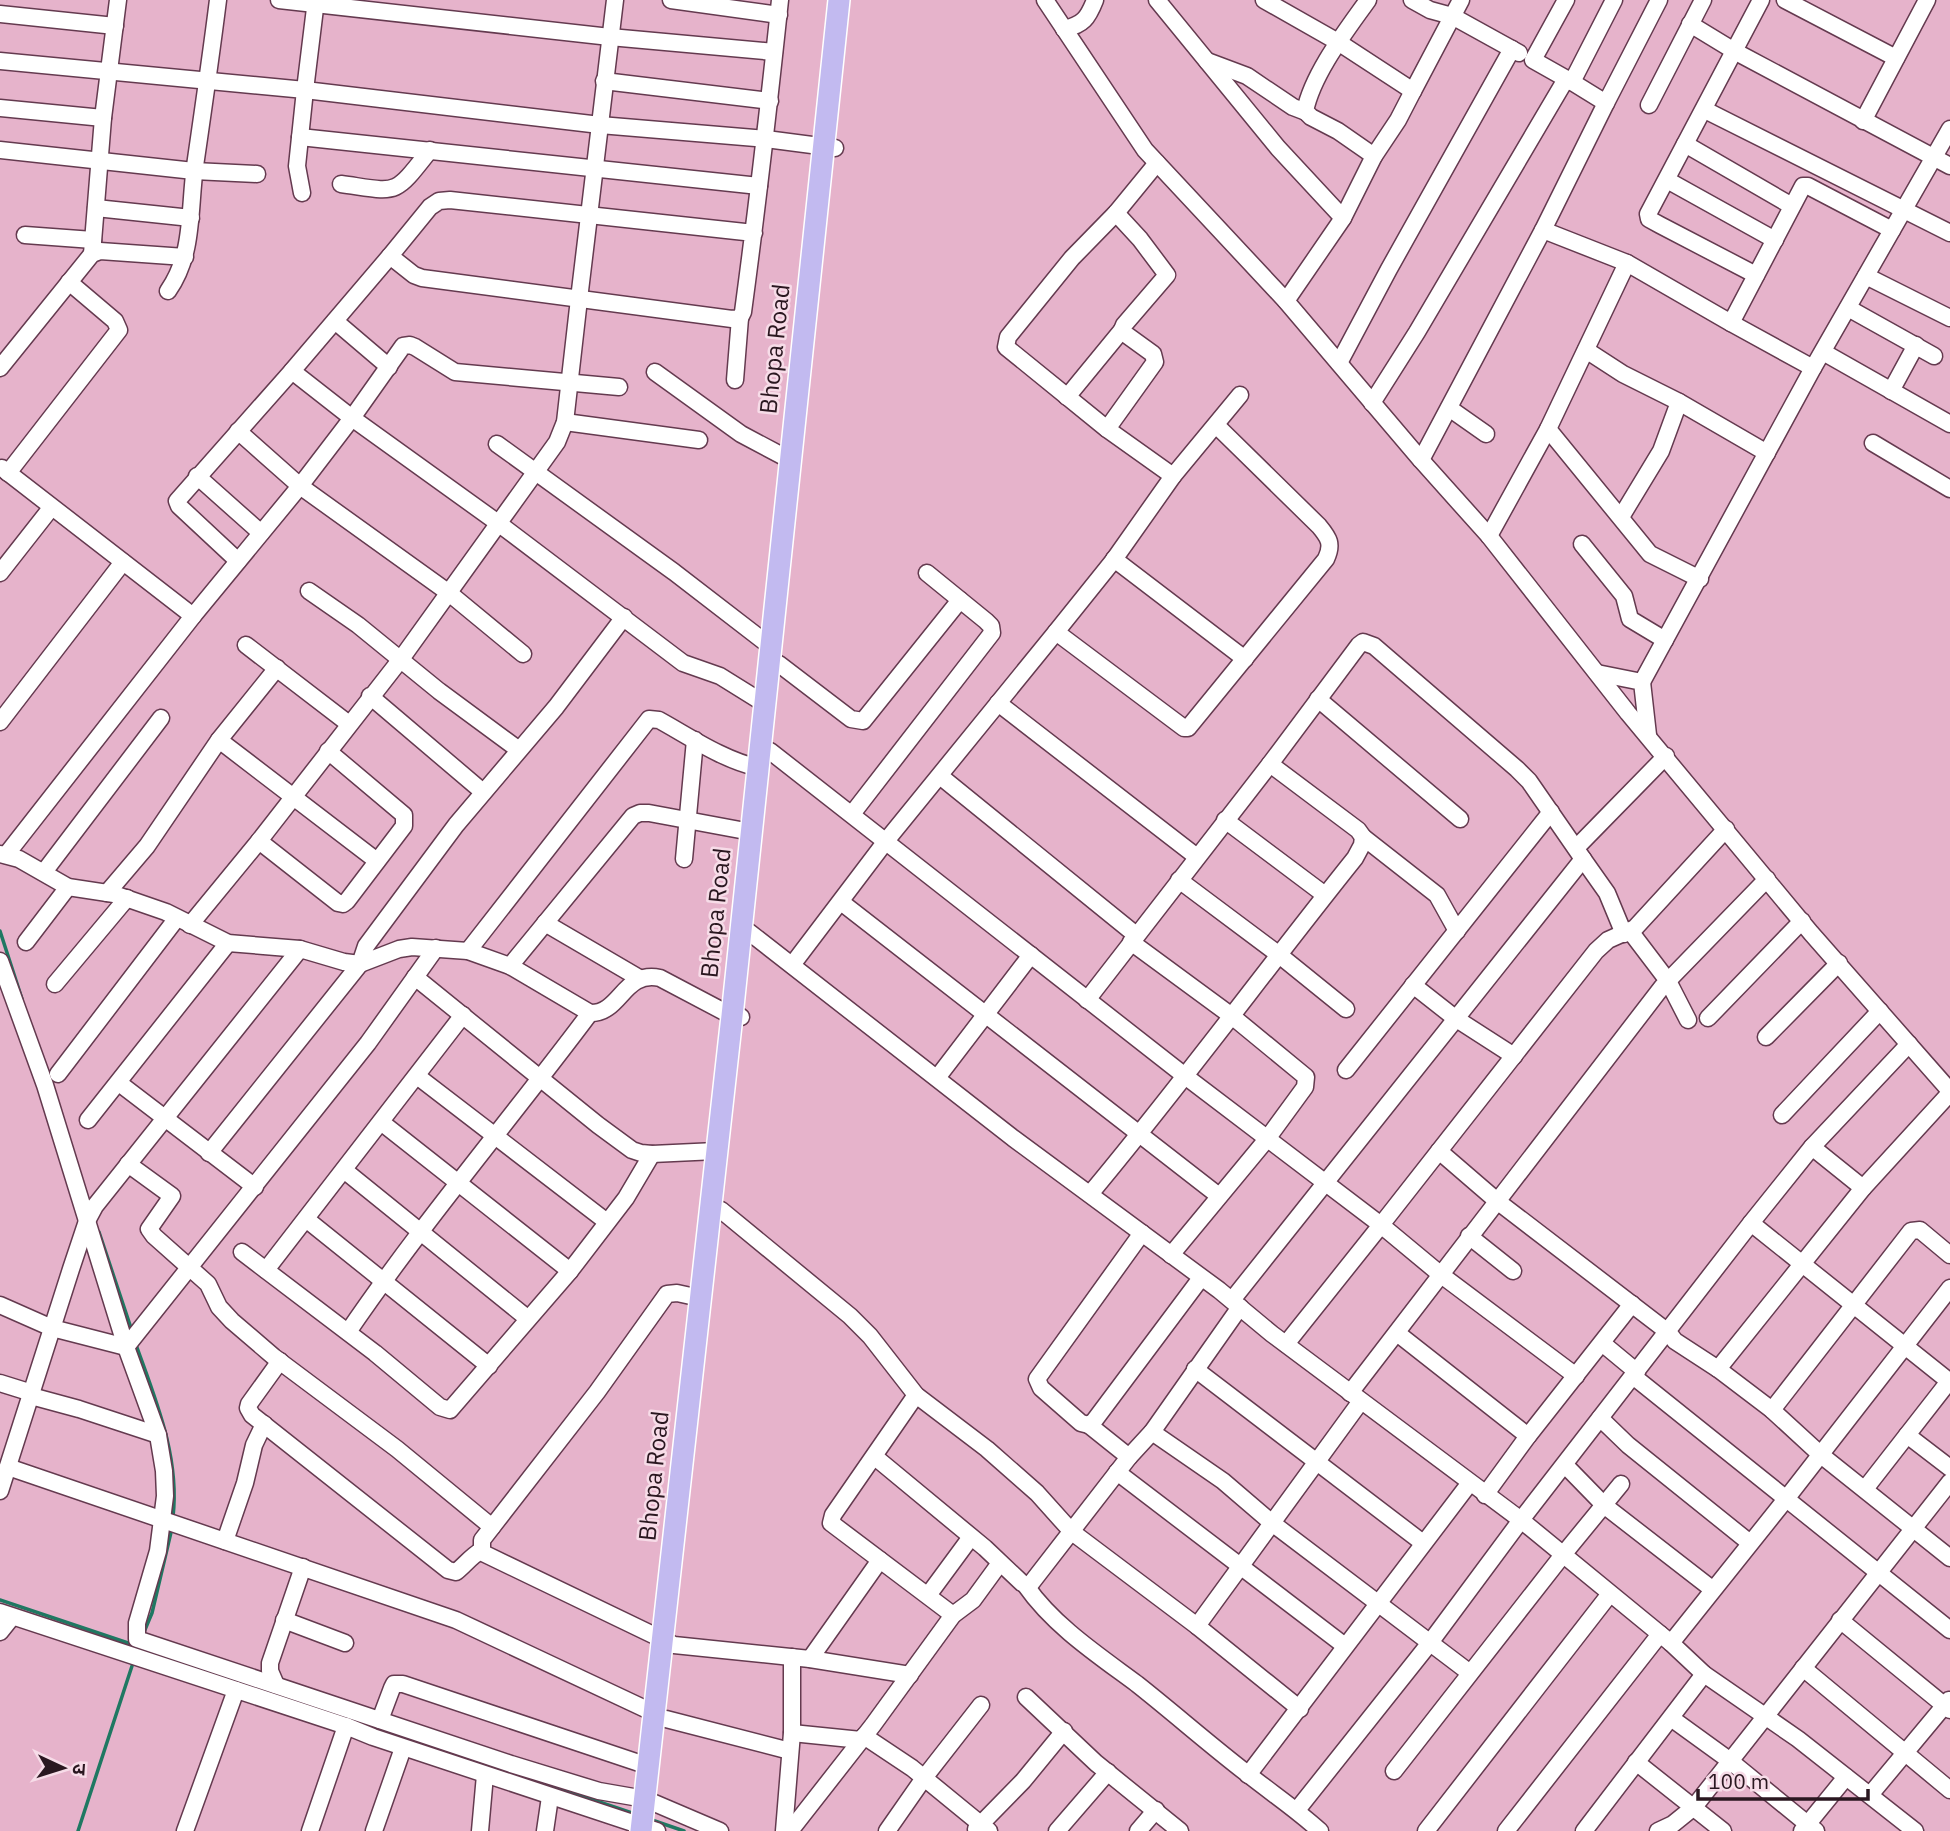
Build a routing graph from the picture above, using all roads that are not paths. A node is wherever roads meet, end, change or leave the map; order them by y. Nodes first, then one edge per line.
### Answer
1 (118, 0) edge
2 (218, 0) edge
3 (279, 0) edge
4 (443, 0) edge
5 (615, 0) edge
6 (671, 0) edge
7 (839, 0) edge
8 (849, 0) edge
9 (1045, 0) edge
10 (1096, 0) edge
11 (1157, 0) edge
12 (1264, 0) edge
13 (1368, 0) edge
14 (1412, 0) edge
15 (1461, 0) edge
16 (1566, 0) edge
17 (1614, 0) edge
18 (1660, 0) edge
19 (1703, 0) edge
20 (1761, 0) edge
21 (1785, 0) edge
22 (1927, 0) edge
23 (316, 2) edge
24 (779, 7) edge
25 (0, 14) edge
26 (1452, 16) junction
27 (440, 17) junction
28 (1690, 24) junction
29 (115, 26) junction
30 (1063, 29) junction
31 (610, 37) junction
32 (1338, 42) junction
33 (1512, 49) junction
34 (774, 52) junction
35 (1736, 52) junction
36 (1896, 58) junction
37 (1532, 60) junction
38 (0, 61) edge
39 (1206, 61) junction
40 (109, 72) junction
41 (1569, 80) junction
42 (604, 81) junction
43 (207, 82) junction
44 (304, 90) junction
45 (1413, 91) junction
46 (769, 100) junction
47 (1606, 103) junction
48 (1649, 105) dead end
49 (0, 108) edge
50 (1705, 110) junction
51 (1306, 112) junction
52 (103, 118) junction
53 (1863, 121) junction
54 (600, 125) junction
55 (1950, 129) edge
56 (300, 137) junction
57 (766, 139) junction
58 (1685, 144) junction
59 (829, 147) junction
60 (0, 150) edge
61 (430, 150) junction
62 (1374, 156) junction
63 (1935, 158) junction
64 (99, 162) junction
65 (1157, 163) junction
66 (1950, 166) edge
67 (596, 170) junction
68 (194, 171) junction
69 (257, 174) dead end
70 (1667, 180) junction
71 (341, 184) dead end
72 (759, 186) junction
73 (302, 193) dead end
74 (1792, 206) junction
75 (96, 208) junction
76 (1904, 208) junction
77 (1116, 213) junction
78 (589, 216) junction
79 (191, 218) junction
80 (1343, 218) junction
81 (1543, 230) junction
82 (1892, 230) junction
83 (754, 233) junction
84 (1950, 233) edge
85 (25, 235) dead end
86 (1775, 240) junction
87 (93, 247) junction
88 (390, 256) junction
89 (186, 257) junction
90 (1627, 263) junction
91 (1756, 275) junction
92 (1866, 276) junction
93 (69, 282) junction
94 (168, 291) dead end
95 (579, 299) junction
96 (1286, 301) junction
97 (1848, 308) junction
98 (740, 318) junction
99 (1950, 318) edge
100 (335, 321) junction
101 (1731, 323) junction
102 (1122, 330) junction
103 (1916, 345) junction
104 (1587, 349) junction
105 (1823, 352) junction
106 (1934, 356) dead end
107 (1339, 363) junction
108 (1, 364) edge
109 (388, 367) junction
110 (1813, 368) junction
111 (292, 371) junction
112 (655, 372) dead end
113 (735, 380) dead end
114 (570, 383) junction
115 (619, 387) dead end
116 (1891, 391) junction
117 (1240, 395) dead end
118 (1068, 397) junction
119 (1679, 401) junction
120 (1372, 402) junction
121 (1449, 408) junction
122 (352, 418) junction
123 (565, 422) junction
124 (1950, 424) edge
125 (1216, 425) junction
126 (1107, 429) junction
127 (1548, 429) junction
128 (237, 430) junction
129 (1486, 434) dead end
130 (699, 440) dead end
131 (1873, 443) dead end
132 (497, 444) dead end
133 (1767, 453) junction
134 (790, 460) junction
135 (1422, 460) junction
136 (4, 470) edge
137 (536, 471) junction
138 (197, 476) junction
139 (1173, 476) junction
140 (300, 486) junction
141 (1950, 489) edge
142 (51, 508) junction
143 (1621, 517) junction
144 (498, 523) junction
145 (261, 533) junction
146 (1489, 536) junction
147 (1582, 544) dead end
148 (1114, 559) junction
149 (238, 561) junction
150 (123, 562) junction
151 (0, 573) edge
152 (927, 573) dead end
153 (1699, 579) junction
154 (309, 591) dead end
155 (449, 593) junction
156 (960, 600) junction
157 (193, 616) junction
158 (624, 617) junction
159 (1056, 632) junction
160 (1665, 640) junction
161 (246, 645) dead end
162 (523, 654) dead end
163 (775, 655) junction
164 (401, 659) junction
165 (1245, 659) junction
166 (276, 668) junction
167 (1597, 673) junction
168 (1642, 682) junction
169 (370, 696) junction
170 (1318, 699) junction
171 (998, 703) junction
172 (765, 704) junction
173 (162, 718) dead end
174 (0, 722) edge
175 (349, 724) junction
176 (1648, 735) junction
177 (219, 740) junction
178 (695, 740) junction
179 (519, 750) junction
180 (328, 751) junction
181 (1666, 756) junction
182 (764, 759) junction
183 (1270, 764) junction
184 (940, 776) junction
185 (483, 792) junction
186 (294, 796) junction
187 (1551, 812) junction
188 (852, 814) junction
189 (1460, 818) dead end
190 (689, 820) junction
191 (1225, 820) junction
192 (1726, 829) junction
193 (751, 832) junction
194 (1363, 837) junction
195 (259, 841) junction
196 (886, 841) junction
197 (1579, 853) junction
198 (3, 854) edge
199 (1197, 856) junction
200 (684, 859) dead end
201 (377, 861) junction
202 (44, 872) junction
203 (1767, 879) junction
204 (1178, 880) junction
205 (68, 887) junction
206 (107, 893) junction
207 (1325, 895) junction
208 (127, 898) junction
209 (841, 902) junction
210 (184, 921) junction
211 (1802, 921) junction
212 (545, 923) junction
213 (1457, 931) junction
214 (749, 932) junction
215 (1627, 932) junction
216 (1134, 939) junction
217 (26, 942) dead end
218 (228, 943) junction
219 (436, 948) junction
220 (300, 950) junction
221 (468, 951) junction
222 (1278, 954) junction
223 (1031, 955) junction
224 (0, 961) edge
225 (1839, 963) junction
226 (360, 964) junction
227 (510, 965) junction
228 (792, 965) junction
229 (415, 977) junction
230 (639, 978) junction
231 (1668, 981) junction
232 (55, 984) dead end
233 (1413, 985) junction
234 (1087, 1000) junction
235 (1346, 1009) dead end
236 (1881, 1011) junction
237 (590, 1013) junction
238 (463, 1015) junction
239 (983, 1015) junction
240 (736, 1016) junction
241 (1233, 1017) junction
242 (1455, 1018) junction
243 (1708, 1018) dead end
244 (1688, 1020) dead end
245 (1766, 1037) dead end
246 (1909, 1044) junction
247 (1514, 1056) junction
248 (1346, 1070) dead end
249 (58, 1074) dead end
250 (417, 1076) junction
251 (1185, 1076) junction
252 (937, 1078) junction
253 (541, 1079) junction
254 (119, 1083) junction
255 (1950, 1092) edge
256 (1782, 1115) dead end
257 (164, 1118) junction
258 (88, 1120) dead end
259 (381, 1122) junction
260 (1140, 1134) junction
261 (497, 1135) junction
262 (1266, 1139) junction
263 (1812, 1147) junction
264 (716, 1151) junction
265 (1439, 1151) junction
266 (209, 1153) junction
267 (652, 1154) junction
268 (128, 1164) junction
269 (344, 1170) junction
270 (460, 1183) junction
271 (1323, 1183) junction
272 (255, 1186) junction
273 (1863, 1188) junction
274 (1090, 1194) junction
275 (1219, 1196) junction
276 (1497, 1200) junction
277 (721, 1210) junction
278 (90, 1214) junction
279 (306, 1219) junction
280 (607, 1222) junction
281 (1751, 1223) junction
282 (1381, 1225) junction
283 (421, 1231) junction
284 (1142, 1233) junction
285 (1469, 1236) junction
286 (242, 1252) dead end
287 (1171, 1255) junction
288 (1950, 1255) edge
289 (1802, 1265) junction
290 (189, 1267) junction
291 (266, 1270) junction
292 (1513, 1270) dead end
293 (570, 1271) junction
294 (1440, 1274) junction
295 (1201, 1279) junction
296 (383, 1281) junction
297 (1950, 1288) edge
298 (700, 1298) junction
299 (1236, 1303) junction
300 (1632, 1304) junction
301 (0, 1305) edge
302 (1854, 1306) junction
303 (527, 1318) junction
304 (52, 1328) junction
305 (348, 1332) junction
306 (1668, 1332) junction
307 (1397, 1333) junction
308 (131, 1341) junction
309 (1602, 1343) junction
310 (1286, 1344) junction
311 (1905, 1345) junction
312 (280, 1361) junction
313 (489, 1366) junction
314 (1717, 1369) junction
315 (1195, 1370) junction
316 (1635, 1374) junction
317 (1576, 1376) junction
318 (1950, 1381) edge
319 (0, 1383) edge
320 (32, 1394) junction
321 (916, 1395) junction
322 (1355, 1397) junction
323 (1772, 1410) junction
324 (1600, 1418) junction
325 (264, 1424) junction
326 (1089, 1424) junction
327 (1152, 1432) junction
328 (158, 1435) junction
329 (1907, 1435) junction
330 (1528, 1436) junction
331 (1821, 1455) junction
332 (875, 1457) junction
333 (1129, 1457) junction
334 (1317, 1462) junction
335 (1565, 1465) junction
336 (8, 1467) junction
337 (1117, 1472) junction
338 (1950, 1479) edge
339 (1469, 1484) junction
340 (1621, 1484) dead end
341 (1865, 1489) junction
342 (0, 1491) edge
343 (1485, 1495) junction
344 (1786, 1499) junction
345 (1605, 1506) junction
346 (1521, 1520) junction
347 (171, 1522) junction
348 (1272, 1523) junction
349 (492, 1527) junction
350 (1912, 1528) junction
351 (1072, 1532) junction
352 (971, 1537) junction
353 (225, 1541) junction
354 (1423, 1543) junction
355 (1750, 1543) junction
356 (482, 1550) junction
357 (1562, 1556) junction
358 (1950, 1558) edge
359 (880, 1560) junction
360 (1000, 1563) junction
361 (1242, 1566) junction
362 (303, 1567) junction
363 (1878, 1572) junction
364 (1026, 1586) junction
365 (1712, 1589) junction
366 (929, 1594) junction
367 (1609, 1595) junction
368 (1378, 1601) junction
369 (6, 1614) edge
370 (953, 1615) junction
371 (284, 1620) junction
372 (1840, 1620) junction
373 (1197, 1626) junction
374 (1950, 1630) edge
375 (0, 1632) edge
376 (1665, 1639) junction
377 (345, 1643) dead end
378 (668, 1643) junction
379 (1429, 1644) junction
380 (1345, 1646) junction
381 (792, 1657) junction
382 (810, 1658) junction
383 (1803, 1668) junction
384 (1470, 1673) junction
385 (1704, 1674) junction
386 (910, 1675) junction
387 (276, 1685) junction
388 (236, 1690) junction
389 (1026, 1697) dead end
390 (1948, 1704) edge
391 (981, 1705) dead end
392 (1300, 1709) junction
393 (660, 1716) junction
394 (1767, 1717) junction
395 (1671, 1718) junction
396 (380, 1720) junction
397 (346, 1726) junction
398 (1064, 1731) junction
399 (792, 1733) junction
400 (862, 1738) junction
401 (403, 1748) junction
402 (790, 1751) junction
403 (1904, 1753) junction
404 (1729, 1760) junction
405 (1636, 1762) junction
406 (648, 1766) junction
407 (1394, 1771) dead end
408 (1108, 1772) junction
409 (485, 1775) junction
410 (1248, 1775) junction
411 (1846, 1777) junction
412 (924, 1778) junction
413 (1950, 1790) edge
414 (1870, 1795) junction
415 (550, 1797) junction
416 (1694, 1808) junction
417 (1156, 1810) junction
418 (1297, 1810) junction
419 (649, 1819) edge
420 (981, 1828) edge
421 (1808, 1829) edge
422 (184, 1831) edge
423 (310, 1831) edge
424 (374, 1831) edge
425 (480, 1831) edge
426 (545, 1831) edge
427 (720, 1831) edge
428 (784, 1831) edge
429 (790, 1831) edge
430 (887, 1831) edge
431 (1057, 1831) edge
432 (1138, 1831) edge
433 (1180, 1831) edge
434 (1320, 1831) edge
435 (1426, 1831) edge
436 (1506, 1831) edge
437 (1584, 1831) edge
438 (1658, 1831) edge
439 (1723, 1831) edge
440 (1915, 1831) edge

1 - 29 street
2 - 43 street
3 - 23 street
4 - 27 street
5 - 31 street
6 - 24 street
7 - 59 main road, Bhopa Road
8 - 59 main road, Bhopa Road
9 - 30 street
10 - 30 street
11 - 39 street
12 - 32 street
13 - 32 street
14 - 26 street
15 - 26 street
16 - 37 street
17 - 41 street
18 - 47 street
19 - 28 street
20 - 35 street
21 - 36 street
22 - 36 street
23 - 27 street
23 - 44 street
24 - 34 street
25 - 29 street
26 - 33 street
26 - 45 street
27 - 31 street
28 - 35 street
28 - 48 street
29 - 40 street
30 - 65 street
31 - 34 street
31 - 42 street
32 - 45 street
32 - 51 street
33 - 37 street
33 - 107 street
34 - 46 street
35 - 50 street
35 - 53 street
36 - 53 street
37 - 41 street
38 - 40 street
39 - 51 street
39 - 80 street
40 - 43 street
40 - 52 street
41 - 47 street
41 - 120 street
42 - 46 street
42 - 54 street
43 - 44 street
43 - 68 street
44 - 54 street
44 - 56 street
45 - 62 street
46 - 57 street
47 - 81 street
49 - 52 street
50 - 58 street
50 - 76 street
51 - 62 street
52 - 64 street
53 - 63 street
54 - 57 street
54 - 67 street
55 - 63 street
56 - 61 street
56 - 73 street
57 - 59 street
57 - 72 street
58 - 70 street
58 - 74 street
59 - 134 main road, Bhopa Road
59 - 163 main road, Bhopa Road
60 - 64 street
61 - 67 street
61 - 71 street
62 - 80 street
63 - 66 street
63 - 76 street
64 - 68 street
64 - 75 street
65 - 77 street
65 - 96 street
67 - 72 street
67 - 78 street
68 - 69 street
68 - 79 street
70 - 86 street
70 - 91 street
72 - 83 street
74 - 82 street
74 - 86 street
75 - 79 street
75 - 87 street
76 - 82 street
76 - 84 street
77 - 102 street
77 - 118 street
78 - 83 street
78 - 88 street
78 - 95 street
79 - 89 street
80 - 96 street
81 - 90 street
81 - 121 street
82 - 92 street
83 - 98 street
85 - 87 street
86 - 91 street
87 - 89 street
87 - 93 street
88 - 95 street
88 - 100 street
89 - 94 street
90 - 101 street
90 - 104 street
91 - 101 street
92 - 97 street
92 - 99 street
93 - 108 street
93 - 136 street
95 - 98 street
95 - 114 street
96 - 107 street
97 - 103 street
97 - 105 street
98 - 113 street
100 - 109 street
100 - 111 street
101 - 110 street
102 - 118 street
102 - 126 street
103 - 106 street
103 - 116 street
104 - 119 street
104 - 127 street
105 - 110 street
105 - 116 street
107 - 120 street
109 - 114 street
109 - 122 street
110 - 133 street
111 - 122 street
111 - 128 street
112 - 134 street
114 - 115 street
114 - 123 street
116 - 124 street
117 - 125 street
118 - 126 street
119 - 133 street
119 - 143 street
120 - 135 street
121 - 129 street
121 - 135 street
122 - 140 street
122 - 144 street
123 - 130 street
123 - 137 street
125 - 139 street
125 - 165 street
126 - 139 street
127 - 143 street
127 - 146 street
128 - 138 street
128 - 140 street
131 - 141 street
132 - 137 street
133 - 153 street
134 - 163 main road, Bhopa Road
135 - 146 street
136 - 142 street
137 - 144 street
137 - 163 street
138 - 145 street
138 - 149 street
139 - 148 street
140 - 145 street
140 - 155 street
142 - 150 street
142 - 151 street
143 - 153 street
144 - 155 street
144 - 158 street
145 - 149 street
146 - 167 street
147 - 160 street
148 - 159 street
148 - 165 street
149 - 157 street
150 - 157 street
150 - 174 street
152 - 156 street
153 - 160 street
154 - 164 street
155 - 162 street
155 - 164 street
156 - 163 street
156 - 188 street
157 - 198 street
158 - 172 street
158 - 179 street
159 - 165 street
159 - 171 street
160 - 168 street
161 - 166 street
163 - 172 main road, Bhopa Road
163 - 182 main road, Bhopa Road
164 - 169 street
164 - 179 street
166 - 175 street
166 - 177 street
167 - 168 street
167 - 176 street
168 - 176 street
169 - 175 street
169 - 185 street
170 - 183 street
170 - 187 street
170 - 189 street
171 - 184 street
171 - 199 street
172 - 182 main road, Bhopa Road
173 - 202 street
175 - 180 street
176 - 181 street
177 - 186 street
177 - 206 street
178 - 182 street
178 - 190 street
178 - 221 street
179 - 185 street
180 - 186 street
180 - 201 street
181 - 192 street
181 - 197 street
182 - 188 street
182 - 193 main road, Bhopa Road
182 - 214 main road, Bhopa Road
183 - 191 street
183 - 194 street
184 - 196 street
184 - 216 street
185 - 226 street
186 - 195 street
186 - 201 street
187 - 197 street
187 - 213 street
188 - 196 street
190 - 193 street
190 - 200 street
190 - 212 street
191 - 199 street
191 - 207 street
192 - 203 street
192 - 215 street
193 - 240 main road, Bhopa Road
194 - 207 street
194 - 213 street
195 - 201 street
195 - 210 street
196 - 209 street
196 - 223 street
197 - 215 street
197 - 242 street
198 - 202 street
199 - 204 street
202 - 205 street
203 - 211 street
203 - 231 street
204 - 216 street
204 - 222 street
205 - 206 street
205 - 217 street
206 - 208 street
207 - 222 street
208 - 210 street
208 - 232 street
209 - 228 street
209 - 239 street
210 - 218 street
210 - 249 street
211 - 225 street
211 - 243 street
212 - 227 street
212 - 230 street
213 - 233 street
214 - 228 street
214 - 240 main road, Bhopa Road
215 - 231 street
215 - 247 street
216 - 234 street
216 - 241 street
218 - 220 street
218 - 254 street
219 - 221 street
219 - 226 street
219 - 229 street
220 - 226 street
220 - 257 street
221 - 227 street
222 - 235 street
222 - 241 street
223 - 234 street
223 - 239 street
224 - 278 street
225 - 236 street
225 - 245 street
226 - 266 street
227 - 237 street
228 - 252 street
229 - 238 street
229 - 272 street
230 - 237 street
230 - 240 street
231 - 244 street
231 - 276 street
233 - 242 street
233 - 248 street
234 - 251 street
236 - 246 street
236 - 256 street
237 - 253 street
238 - 250 street
238 - 253 street
239 - 252 street
239 - 260 street
240 - 264 main road, Bhopa Road
240 - 277 main road, Bhopa Road
241 - 251 street
241 - 262 street
242 - 247 street
242 - 271 street
246 - 255 street
246 - 263 street
247 - 265 street
250 - 259 street
250 - 261 street
251 - 260 street
251 - 262 street
252 - 274 street
253 - 261 street
253 - 267 street
254 - 257 street
254 - 258 street
255 - 273 street
257 - 266 street
257 - 268 street
259 - 269 street
259 - 270 street
260 - 274 street
260 - 275 street
261 - 270 street
261 - 280 street
262 - 271 street
262 - 275 street
263 - 273 street
263 - 281 street
264 - 267 street
264 - 298 main road, Bhopa Road
265 - 276 street
265 - 282 street
266 - 272 street
267 - 280 street
268 - 278 street
268 - 290 street
269 - 279 street
269 - 283 street
270 - 283 street
270 - 293 street
271 - 282 street
271 - 299 street
272 - 290 street
273 - 289 street
274 - 284 street
275 - 287 street
276 - 285 street
276 - 300 street
277 - 321 street
277 - 378 main road, Bhopa Road
278 - 304 street
278 - 308 street
279 - 291 street
279 - 296 street
280 - 293 street
281 - 289 street
281 - 306 street
282 - 294 street
282 - 310 street
283 - 296 street
283 - 303 street
284 - 287 street
284 - 326 street
285 - 292 street
285 - 294 street
286 - 291 street
287 - 295 street
288 - 302 street
289 - 302 street
289 - 314 street
290 - 308 street
290 - 312 street
291 - 305 street
293 - 303 street
294 - 307 street
294 - 317 street
295 - 299 street
295 - 326 street
296 - 305 street
296 - 313 street
297 - 311 street
298 - 349 street
298 - 378 main road, Bhopa Road
299 - 310 street
299 - 315 street
300 - 306 street
300 - 309 street
301 - 304 street
302 - 311 street
302 - 323 street
303 - 313 street
304 - 308 street
304 - 320 street
305 - 313 street
306 - 314 street
306 - 316 street
307 - 322 street
307 - 330 street
308 - 328 street
309 - 316 street
309 - 317 street
310 - 322 street
311 - 318 street
311 - 331 street
312 - 325 street
312 - 349 street
314 - 323 street
315 - 327 street
315 - 334 street
316 - 324 street
316 - 344 street
317 - 330 street
318 - 329 street
319 - 320 street
320 - 328 street
320 - 336 street
321 - 332 street
321 - 351 street
322 - 334 street
322 - 339 street
323 - 331 street
324 - 335 street
324 - 355 street
325 - 353 street
325 - 356 street
326 - 333 street
327 - 333 street
327 - 348 street
328 - 347 street
329 - 338 street
329 - 341 street
330 - 343 street
331 - 341 street
331 - 344 street
332 - 352 street
332 - 359 street
333 - 337 street
334 - 348 street
334 - 354 street
335 - 345 street
335 - 346 street
336 - 342 street
336 - 347 street
337 - 351 street
337 - 361 street
338 - 350 street
339 - 343 street
339 - 354 street
340 - 345 street
341 - 350 street
343 - 346 street
344 - 355 street
344 - 363 street
345 - 357 street
345 - 365 street
346 - 357 street
346 - 379 street
347 - 353 street
347 - 387 street
348 - 361 street
348 - 368 street
349 - 356 street
350 - 358 street
350 - 363 street
351 - 364 street
351 - 373 street
352 - 360 street
352 - 366 street
353 - 362 street
354 - 368 street
355 - 365 street
356 - 378 street
357 - 367 street
357 - 384 street
359 - 366 street
359 - 382 street
360 - 364 street
360 - 370 street
361 - 373 street
361 - 380 street
362 - 371 street
362 - 393 street
363 - 372 street
363 - 374 street
364 - 410 street
365 - 376 street
366 - 370 street
367 - 376 street
367 - 435 street
368 - 379 street
368 - 380 street
369 - 375 street
369 - 388 street
370 - 386 street
371 - 377 street
371 - 387 street
372 - 383 street
372 - 390 street
373 - 392 street
376 - 385 street
376 - 436 street
378 - 381 street
378 - 393 main road, Bhopa Road
379 - 384 street
379 - 418 street
380 - 392 street
381 - 382 street
381 - 399 street
382 - 386 street
383 - 394 street
383 - 403 street
384 - 407 street
385 - 394 street
385 - 395 street
386 - 400 street
387 - 396 street
388 - 397 street
388 - 422 street
389 - 398 street
390 - 403 street
391 - 412 street
392 - 410 street
393 - 402 street
393 - 406 main road, Bhopa Road
393 - 419 main road, Bhopa Road
394 - 404 street
394 - 411 street
395 - 404 street
395 - 405 street
396 - 406 street
396 - 419 street
397 - 401 street
397 - 423 street
398 - 408 street
398 - 420 street
399 - 400 street
399 - 402 street
400 - 412 street
400 - 429 street
401 - 409 street
401 - 424 street
402 - 428 street
403 - 413 street
403 - 414 street
404 - 416 street
404 - 421 street
405 - 416 street
405 - 437 street
406 - 419 main road, Bhopa Road
408 - 417 street
408 - 431 street
409 - 415 street
409 - 425 street
410 - 418 street
411 - 414 street
411 - 421 street
412 - 420 street
412 - 430 street
414 - 440 street
415 - 419 street
415 - 426 street
416 - 438 street
416 - 439 street
417 - 432 street
417 - 433 street
418 - 434 street
419 - 427 street

